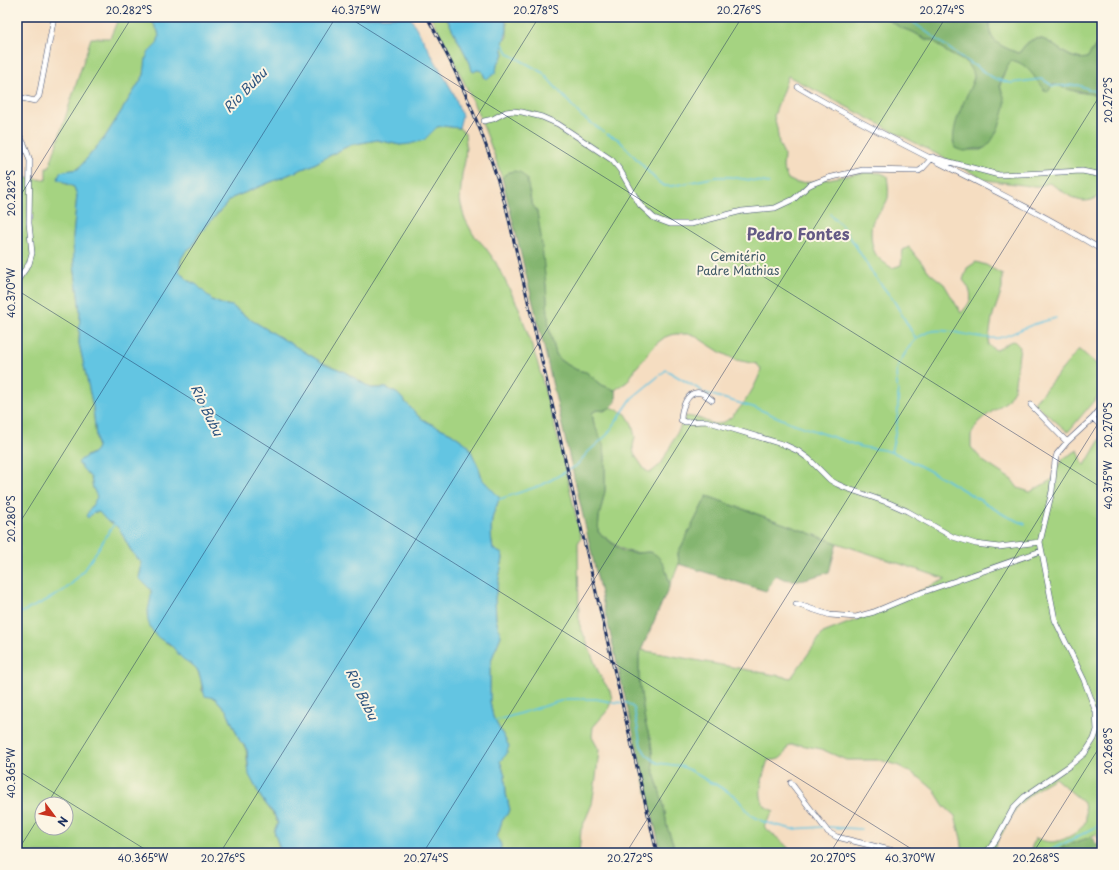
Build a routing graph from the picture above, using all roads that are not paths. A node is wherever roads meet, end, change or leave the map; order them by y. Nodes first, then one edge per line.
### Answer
1 (54, 17) edge
2 (798, 87) dead end
3 (17, 97) edge
4 (484, 121) dead end
5 (17, 131) edge
6 (932, 158) junction
7 (1102, 176) edge
8 (1102, 250) edge
9 (17, 281) edge
10 (712, 400) dead end
11 (1031, 405) dead end
12 (1102, 407) edge
13 (1093, 418) junction
14 (1102, 427) edge
15 (1067, 442) junction
16 (1040, 542) junction
17 (1041, 551) junction
18 (796, 604) dead end
19 (791, 783) dead end
20 (902, 853) edge
21 (986, 853) edge

1 - 3 street
2 - 6 street
4 - 6 street
5 - 9 street
6 - 7 street
6 - 8 street
10 - 16 street
11 - 15 street
12 - 13 street
13 - 14 street
13 - 15 street
15 - 16 street
16 - 17 street
17 - 18 street
17 - 21 street
19 - 20 street

